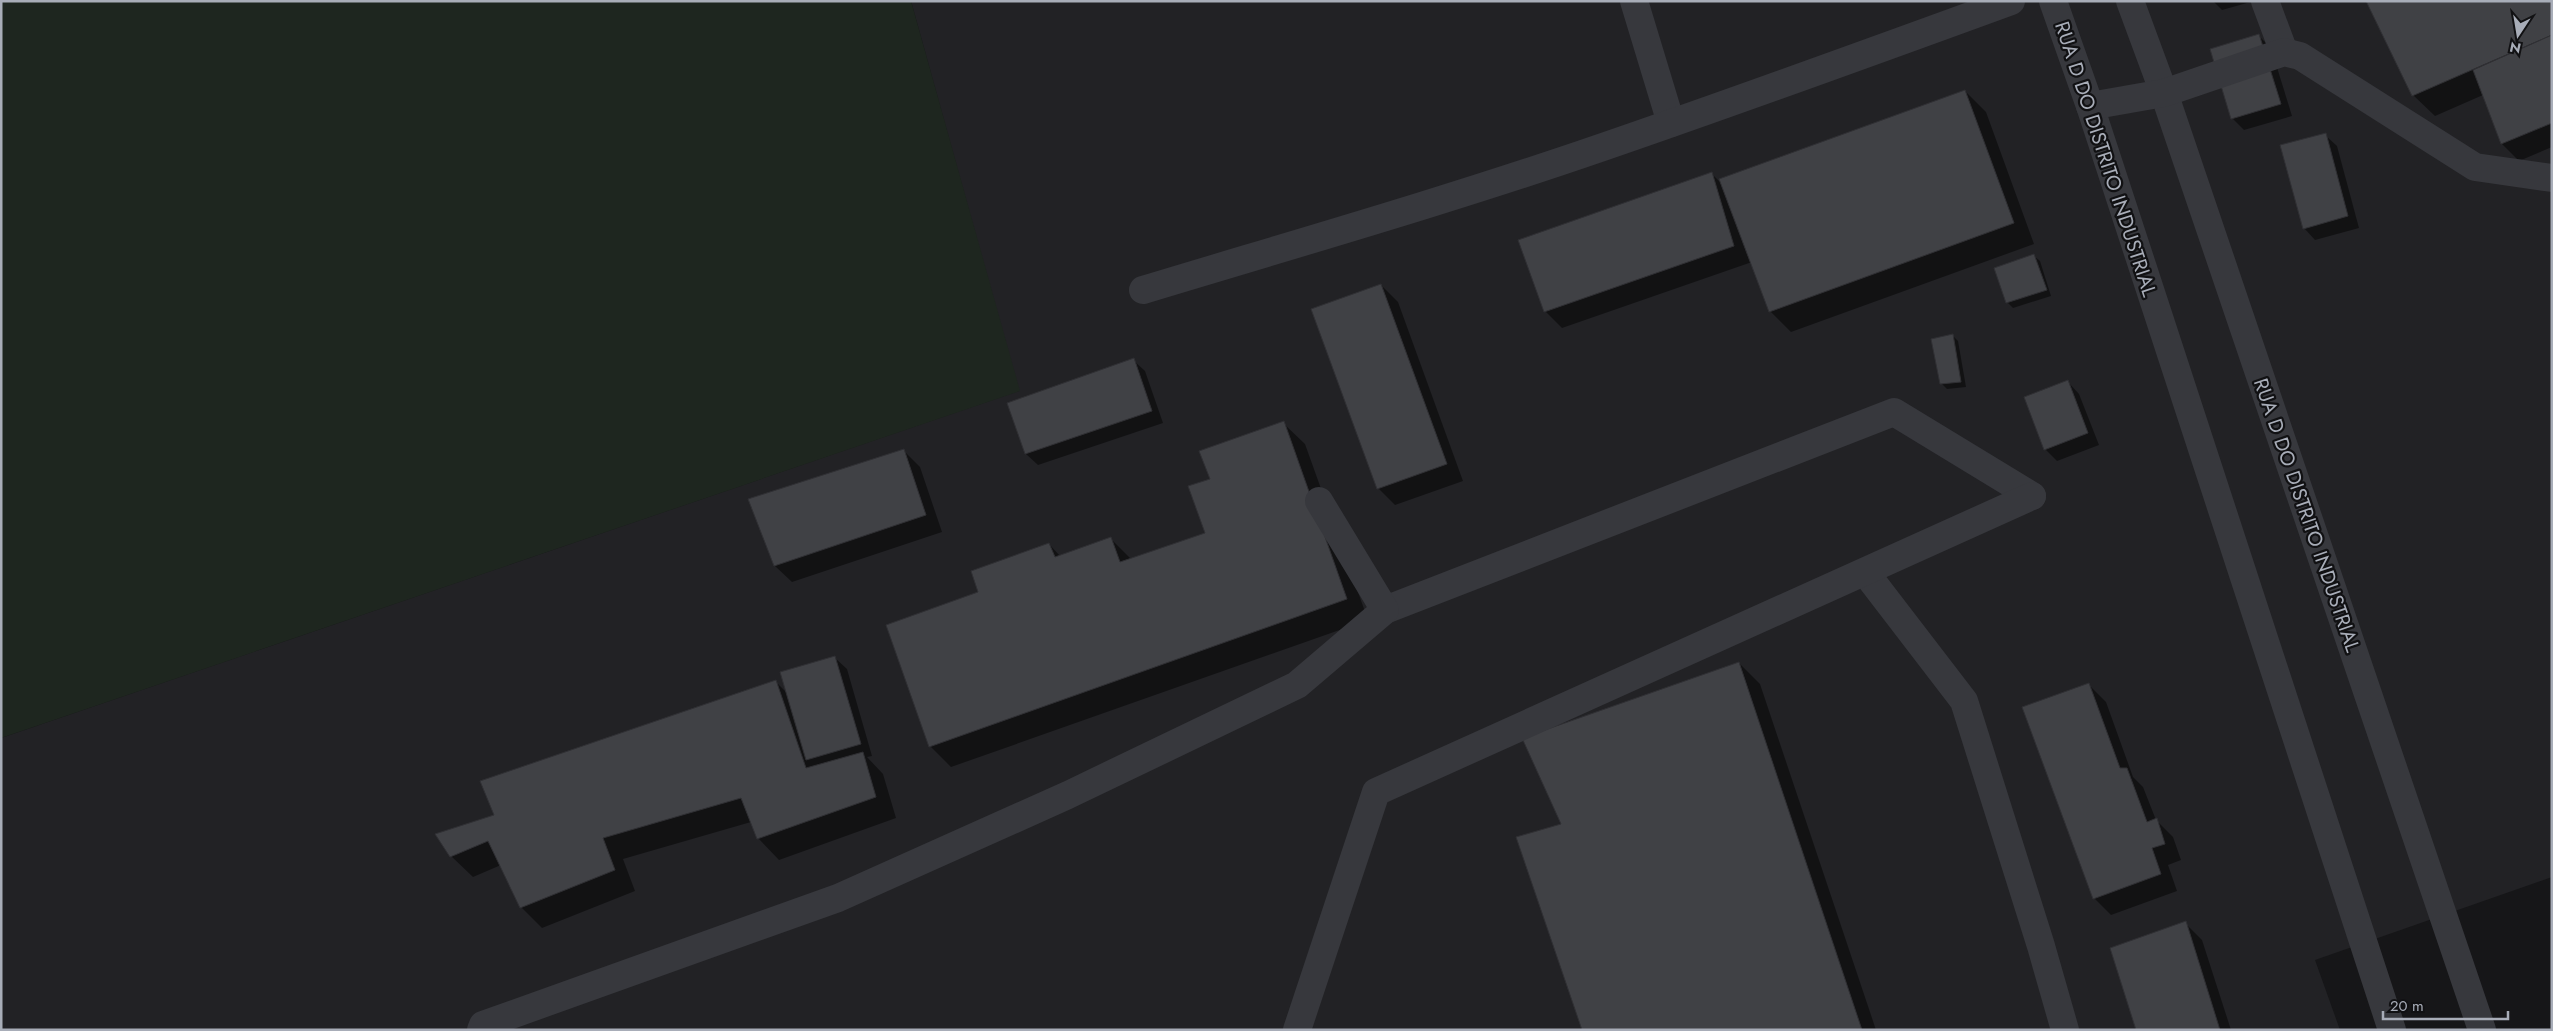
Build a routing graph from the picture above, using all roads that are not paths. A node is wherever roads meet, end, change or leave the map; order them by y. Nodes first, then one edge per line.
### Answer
1 (1634, 1) edge
2 (2011, 1) edge
3 (2053, 1) edge
4 (2130, 1) edge
5 (2265, 1) edge
6 (2284, 52) junction
7 (2164, 93) junction
8 (2090, 106) junction
9 (1671, 123) junction
10 (2552, 178) edge
11 (1143, 290) dead end
12 (1319, 501) dead end
13 (1865, 572) junction
14 (1385, 610) junction
15 (481, 1030) edge
16 (1297, 1030) edge
17 (2065, 1030) edge
18 (2392, 1030) edge
19 (2482, 1030) edge

1 - 9 street
2 - 9 street
3 - 8 street, RUA D DO DISTRITO INDUSTRIAL
4 - 7 street, RUA D DO DISTRITO INDUSTRIAL
5 - 6 street
6 - 7 street
6 - 10 street
7 - 8 street
7 - 19 street, RUA D DO DISTRITO INDUSTRIAL
8 - 18 street, RUA D DO DISTRITO INDUSTRIAL
9 - 11 street
12 - 14 street
13 - 14 street
13 - 16 street
13 - 17 street
14 - 15 street

